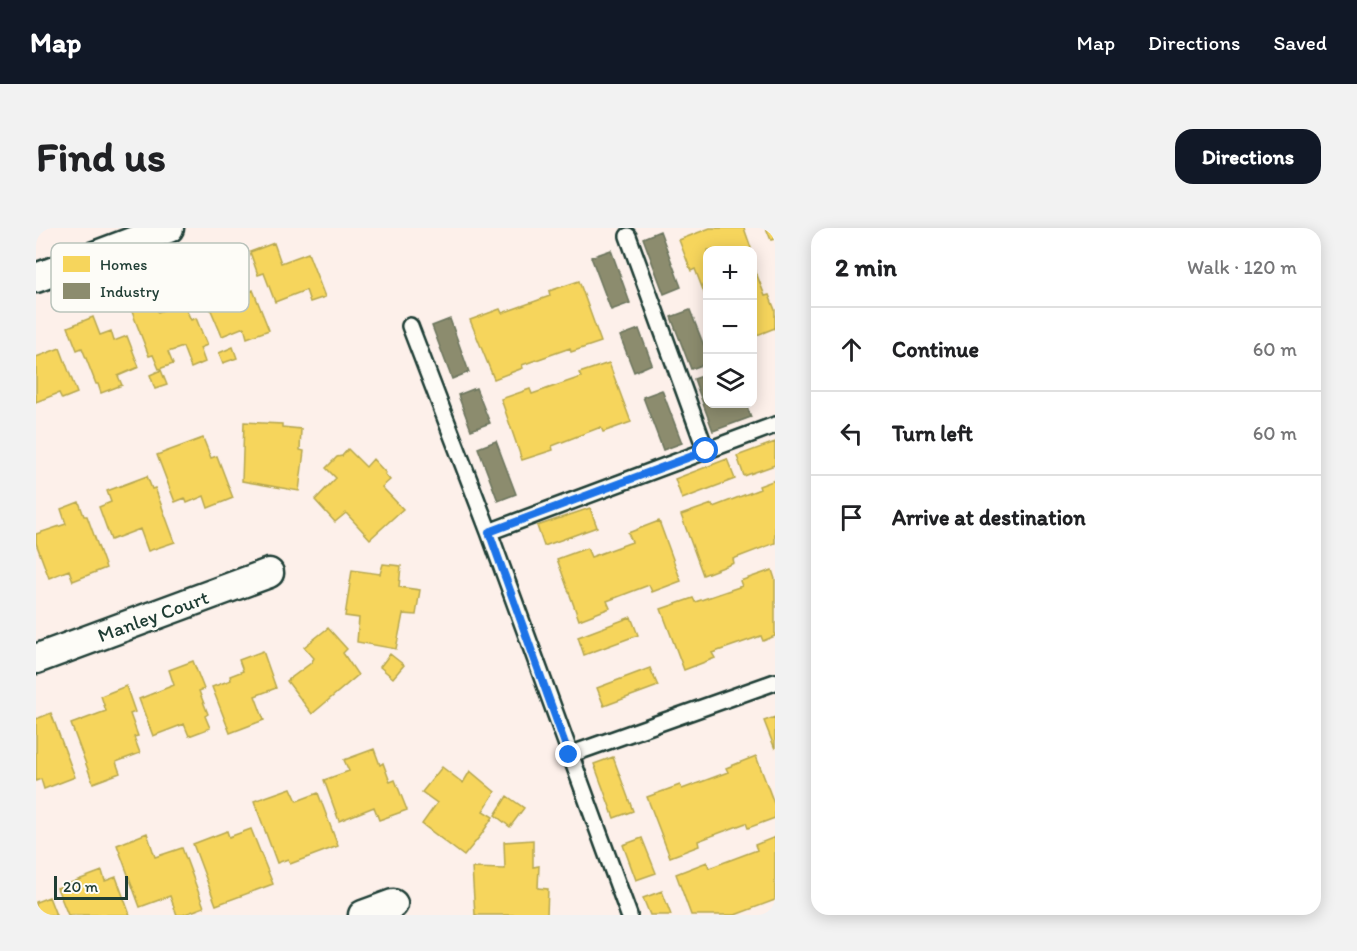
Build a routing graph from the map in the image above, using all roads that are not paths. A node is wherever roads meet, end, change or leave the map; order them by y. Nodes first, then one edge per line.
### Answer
1 (169, 228) edge
2 (628, 236) dead end
3 (129, 243) edge
4 (51, 272) edge
5 (36, 278) edge
6 (410, 326) dead end
7 (775, 425) edge
8 (706, 451) junction
9 (489, 532) junction
10 (269, 573) dead end
11 (36, 659) edge
12 (775, 682) edge
13 (569, 755) junction
14 (393, 904) dead end
15 (363, 915) edge
16 (629, 915) edge

1 - 3 street
2 - 8 lane
4 - 5 street
6 - 9 lane
7 - 8 lane
8 - 9 lane
9 - 13 lane
10 - 11 street, Manley Court
12 - 13 lane
13 - 16 lane
14 - 15 street

